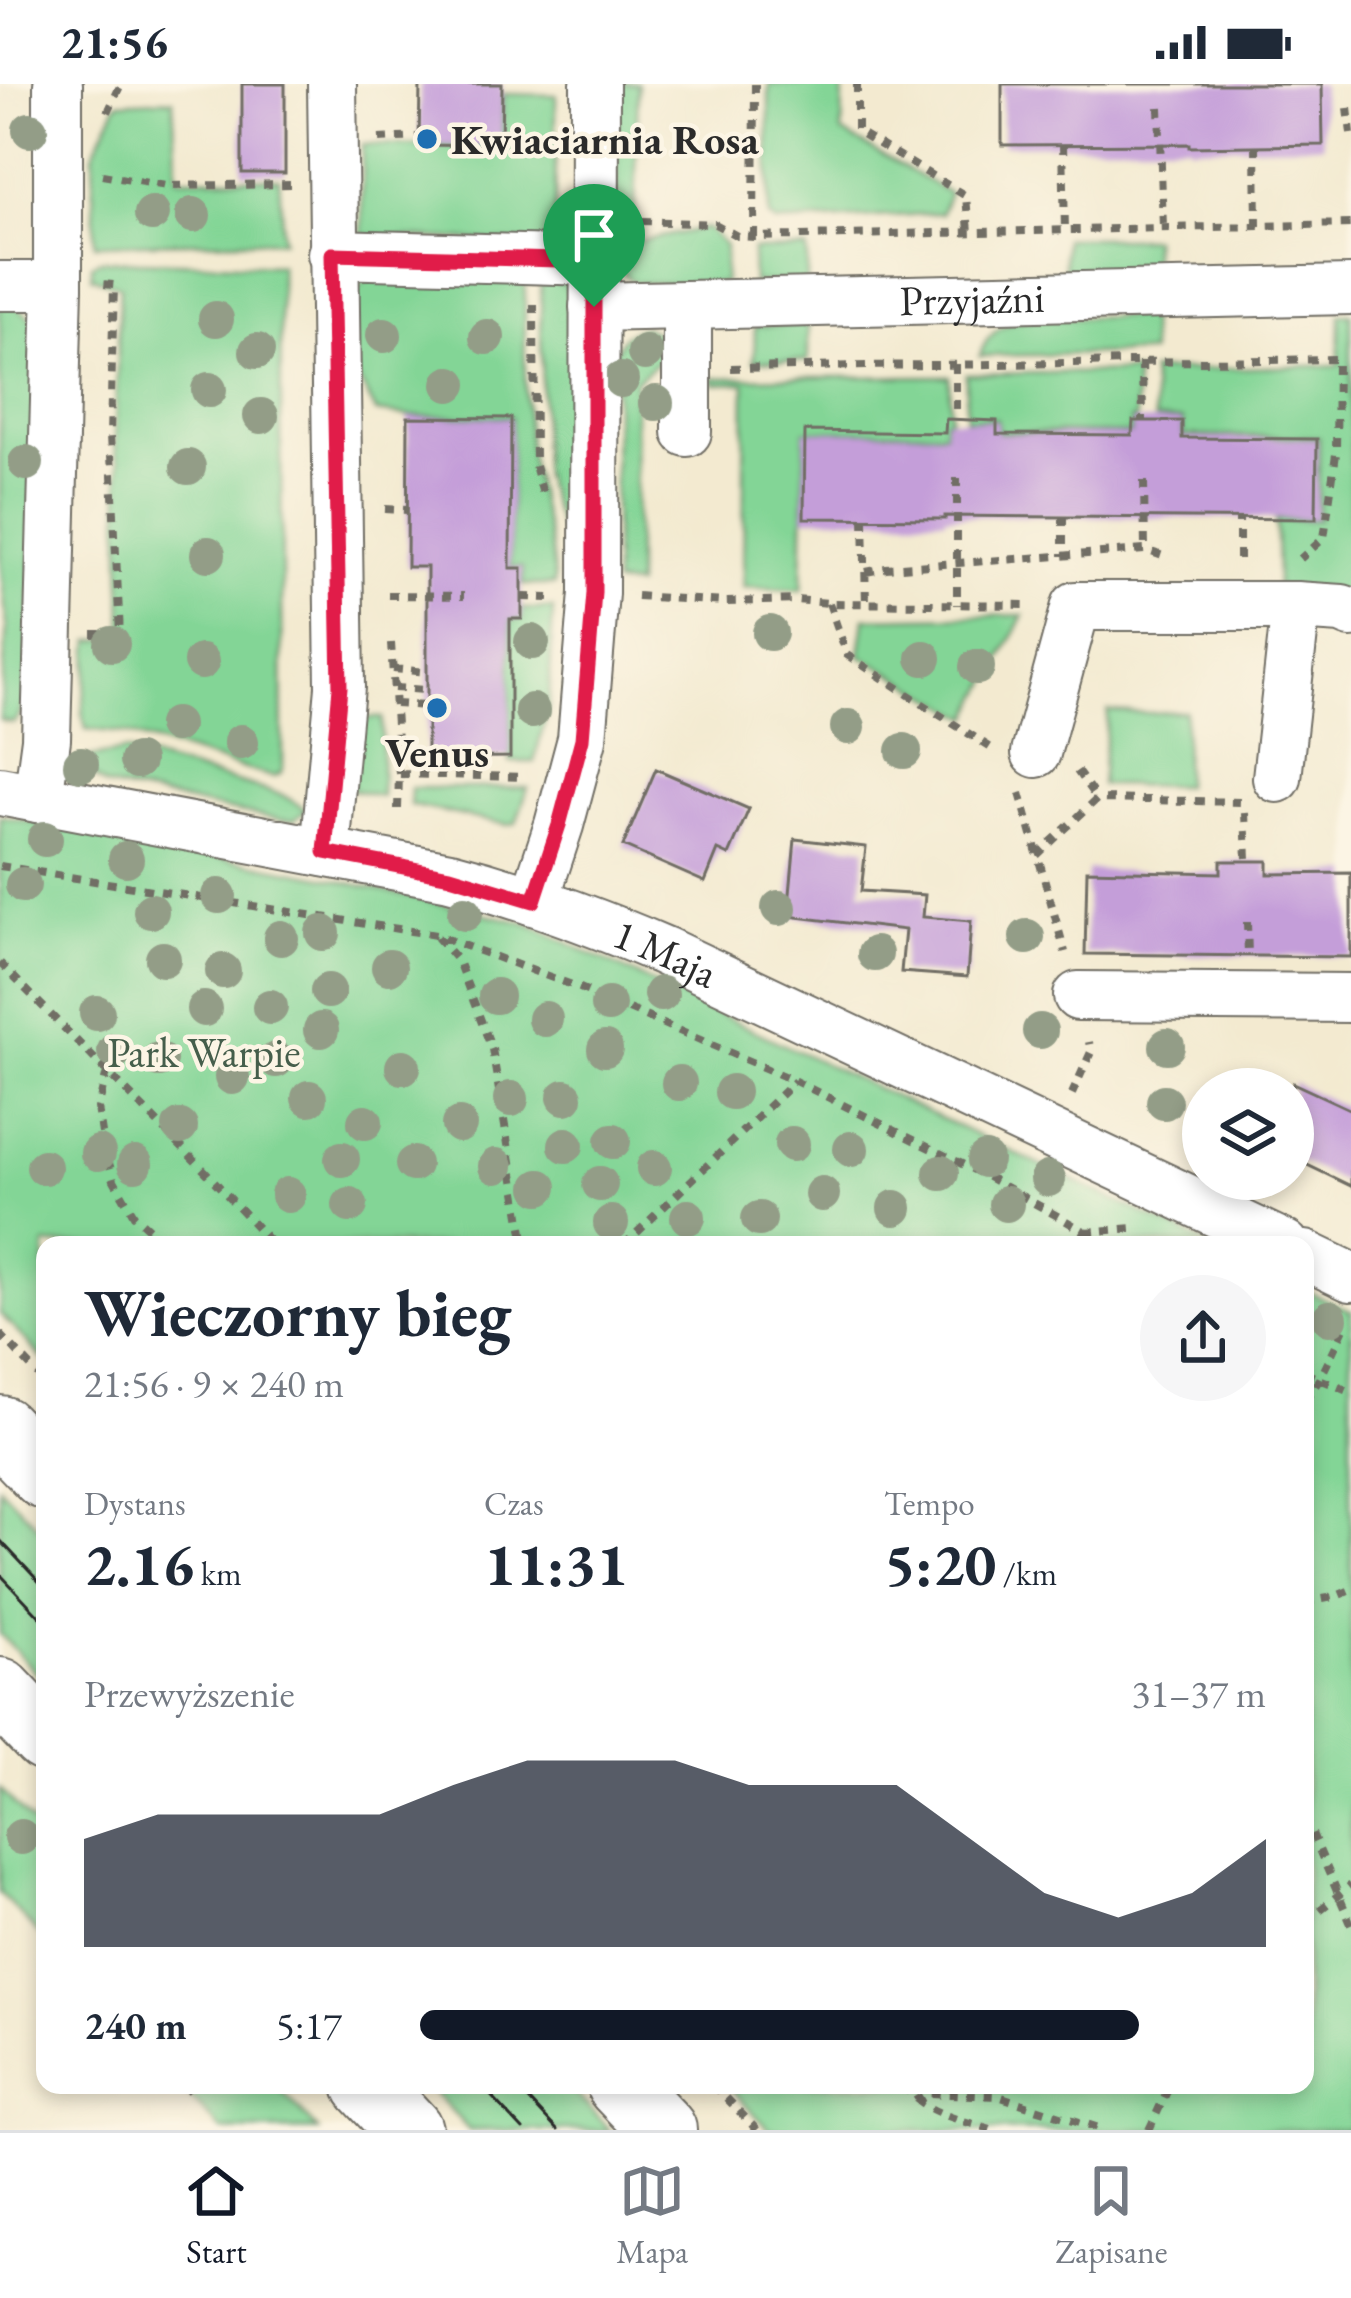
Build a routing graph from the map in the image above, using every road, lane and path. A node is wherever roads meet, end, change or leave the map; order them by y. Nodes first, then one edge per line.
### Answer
1 (58, 84) edge
2 (332, 84) edge
3 (595, 84) edge
4 (755, 84) edge
5 (857, 84) edge
6 (1159, 106) dead end
7 (1348, 108) edge
8 (1351, 134) edge
9 (419, 137) dead end
10 (377, 140) dead end
11 (1063, 144) dead end
12 (1256, 145) dead end
13 (87, 173) dead end
14 (292, 184) dead end
15 (1351, 224) edge
16 (1257, 226) junction
17 (1163, 228) junction
18 (631, 229) dead end
19 (1065, 230) junction
20 (969, 232) junction
21 (754, 237) junction
22 (332, 254) junction
23 (594, 284) junction
24 (0, 286) edge
25 (58, 286) junction
26 (1351, 290) edge
27 (687, 307) junction
28 (1142, 362) junction
29 (956, 364) junction
30 (687, 368) junction
31 (956, 419) dead end
32 (1143, 420) dead end
33 (687, 432) dead end
34 (957, 478) dead end
35 (1144, 481) dead end
36 (383, 509) dead end
37 (407, 510) dead end
38 (864, 518) dead end
39 (1289, 584) junction
40 (388, 595) dead end
41 (464, 596) dead end
42 (573, 596) junction
43 (523, 597) dead end
44 (829, 603) junction
45 (866, 604) junction
46 (957, 605) junction
47 (1076, 606) junction
48 (1146, 607) junction
49 (1351, 614) edge
50 (393, 669) dead end
51 (427, 671) dead end
52 (394, 688) dead end
53 (427, 690) dead end
54 (395, 704) dead end
55 (427, 706) dead end
56 (1015, 761) junction
57 (538, 777) dead end
58 (1277, 778) dead end
59 (19, 795) edge
60 (398, 809) dead end
61 (325, 852) junction
62 (1037, 855) junction
63 (1247, 860) dead end
64 (0, 866) edge
65 (534, 901) junction
66 (436, 935) junction
67 (0, 963) edge
68 (1078, 996) junction
69 (1351, 998) edge
70 (107, 1070) junction
71 (795, 1081) junction
72 (1068, 1104) dead end
73 (157, 1236) edge
74 (264, 1236) edge
75 (524, 1236) edge
76 (633, 1236) edge
77 (1083, 1236) edge
78 (1266, 1236) edge
79 (1314, 1259) edge
80 (1351, 1277) edge
81 (1351, 1315) edge
82 (0, 1334) edge
83 (36, 1372) edge
84 (1314, 1377) edge
85 (1320, 1379) junction
86 (1314, 1387) edge
87 (1351, 1392) edge
88 (0, 1429) edge
89 (36, 1467) edge
90 (1351, 1591) edge
91 (1314, 1600) edge
92 (0, 1690) edge
93 (36, 1728) edge
94 (1314, 1839) edge
95 (1351, 1886) edge
96 (1337, 1894) junction
97 (1314, 1914) edge
98 (1351, 1924) edge
99 (375, 2094) edge
100 (629, 2094) edge
101 (723, 2094) edge
102 (910, 2094) edge
103 (926, 2094) edge
104 (951, 2094) edge
105 (1166, 2094) edge
106 (915, 2101) junction
107 (409, 2130) edge
108 (663, 2130) edge
109 (757, 2130) edge
110 (994, 2130) edge
111 (1105, 2130) edge
112 (1149, 2130) edge

1 - 25 street
2 - 22 street
3 - 23 street
4 - 21 path
5 - 20 path
6 - 17 path
7 - 8 path
9 - 10 path
11 - 19 path
12 - 16 path
13 - 14 path
15 - 16 path
16 - 17 path
17 - 19 path
18 - 21 path
19 - 20 path
20 - 21 path
22 - 23 street, Przyjaźni
22 - 61 street
23 - 27 street, Przyjaźni
23 - 42 street
24 - 25 street
25 - 59 street
26 - 27 street, Przyjaźni
27 - 30 street
28 - 29 path
28 - 32 path
28 - 39 path
29 - 30 path
29 - 31 path
30 - 33 street
34 - 46 path
35 - 48 path
36 - 37 path
38 - 45 path
39 - 48 street
39 - 49 street
39 - 58 street
40 - 41 path
42 - 43 path
42 - 44 path
42 - 65 street
44 - 45 path
44 - 56 path
45 - 46 path
46 - 47 path
47 - 48 street
47 - 56 street
50 - 51 path
52 - 53 path
54 - 55 path
56 - 62 path
57 - 60 path
59 - 61 street, 1 Maja
61 - 65 street, 1 Maja
62 - 63 path
62 - 68 path
64 - 66 path
65 - 78 street, 1 Maja
66 - 71 path
66 - 75 path
67 - 70 path
68 - 69 street
68 - 72 path
70 - 73 path
70 - 74 path
71 - 76 path
71 - 77 path
79 - 80 street
81 - 85 path
82 - 83 path
84 - 85 path
85 - 86 path
85 - 87 path
88 - 89 main road
90 - 91 path
92 - 93 main road
94 - 96 path
95 - 96 path
96 - 97 path
96 - 98 path
99 - 107 main road
100 - 108 main road
101 - 109 path
102 - 106 path
103 - 106 path
104 - 111 path
105 - 112 path
106 - 110 path

